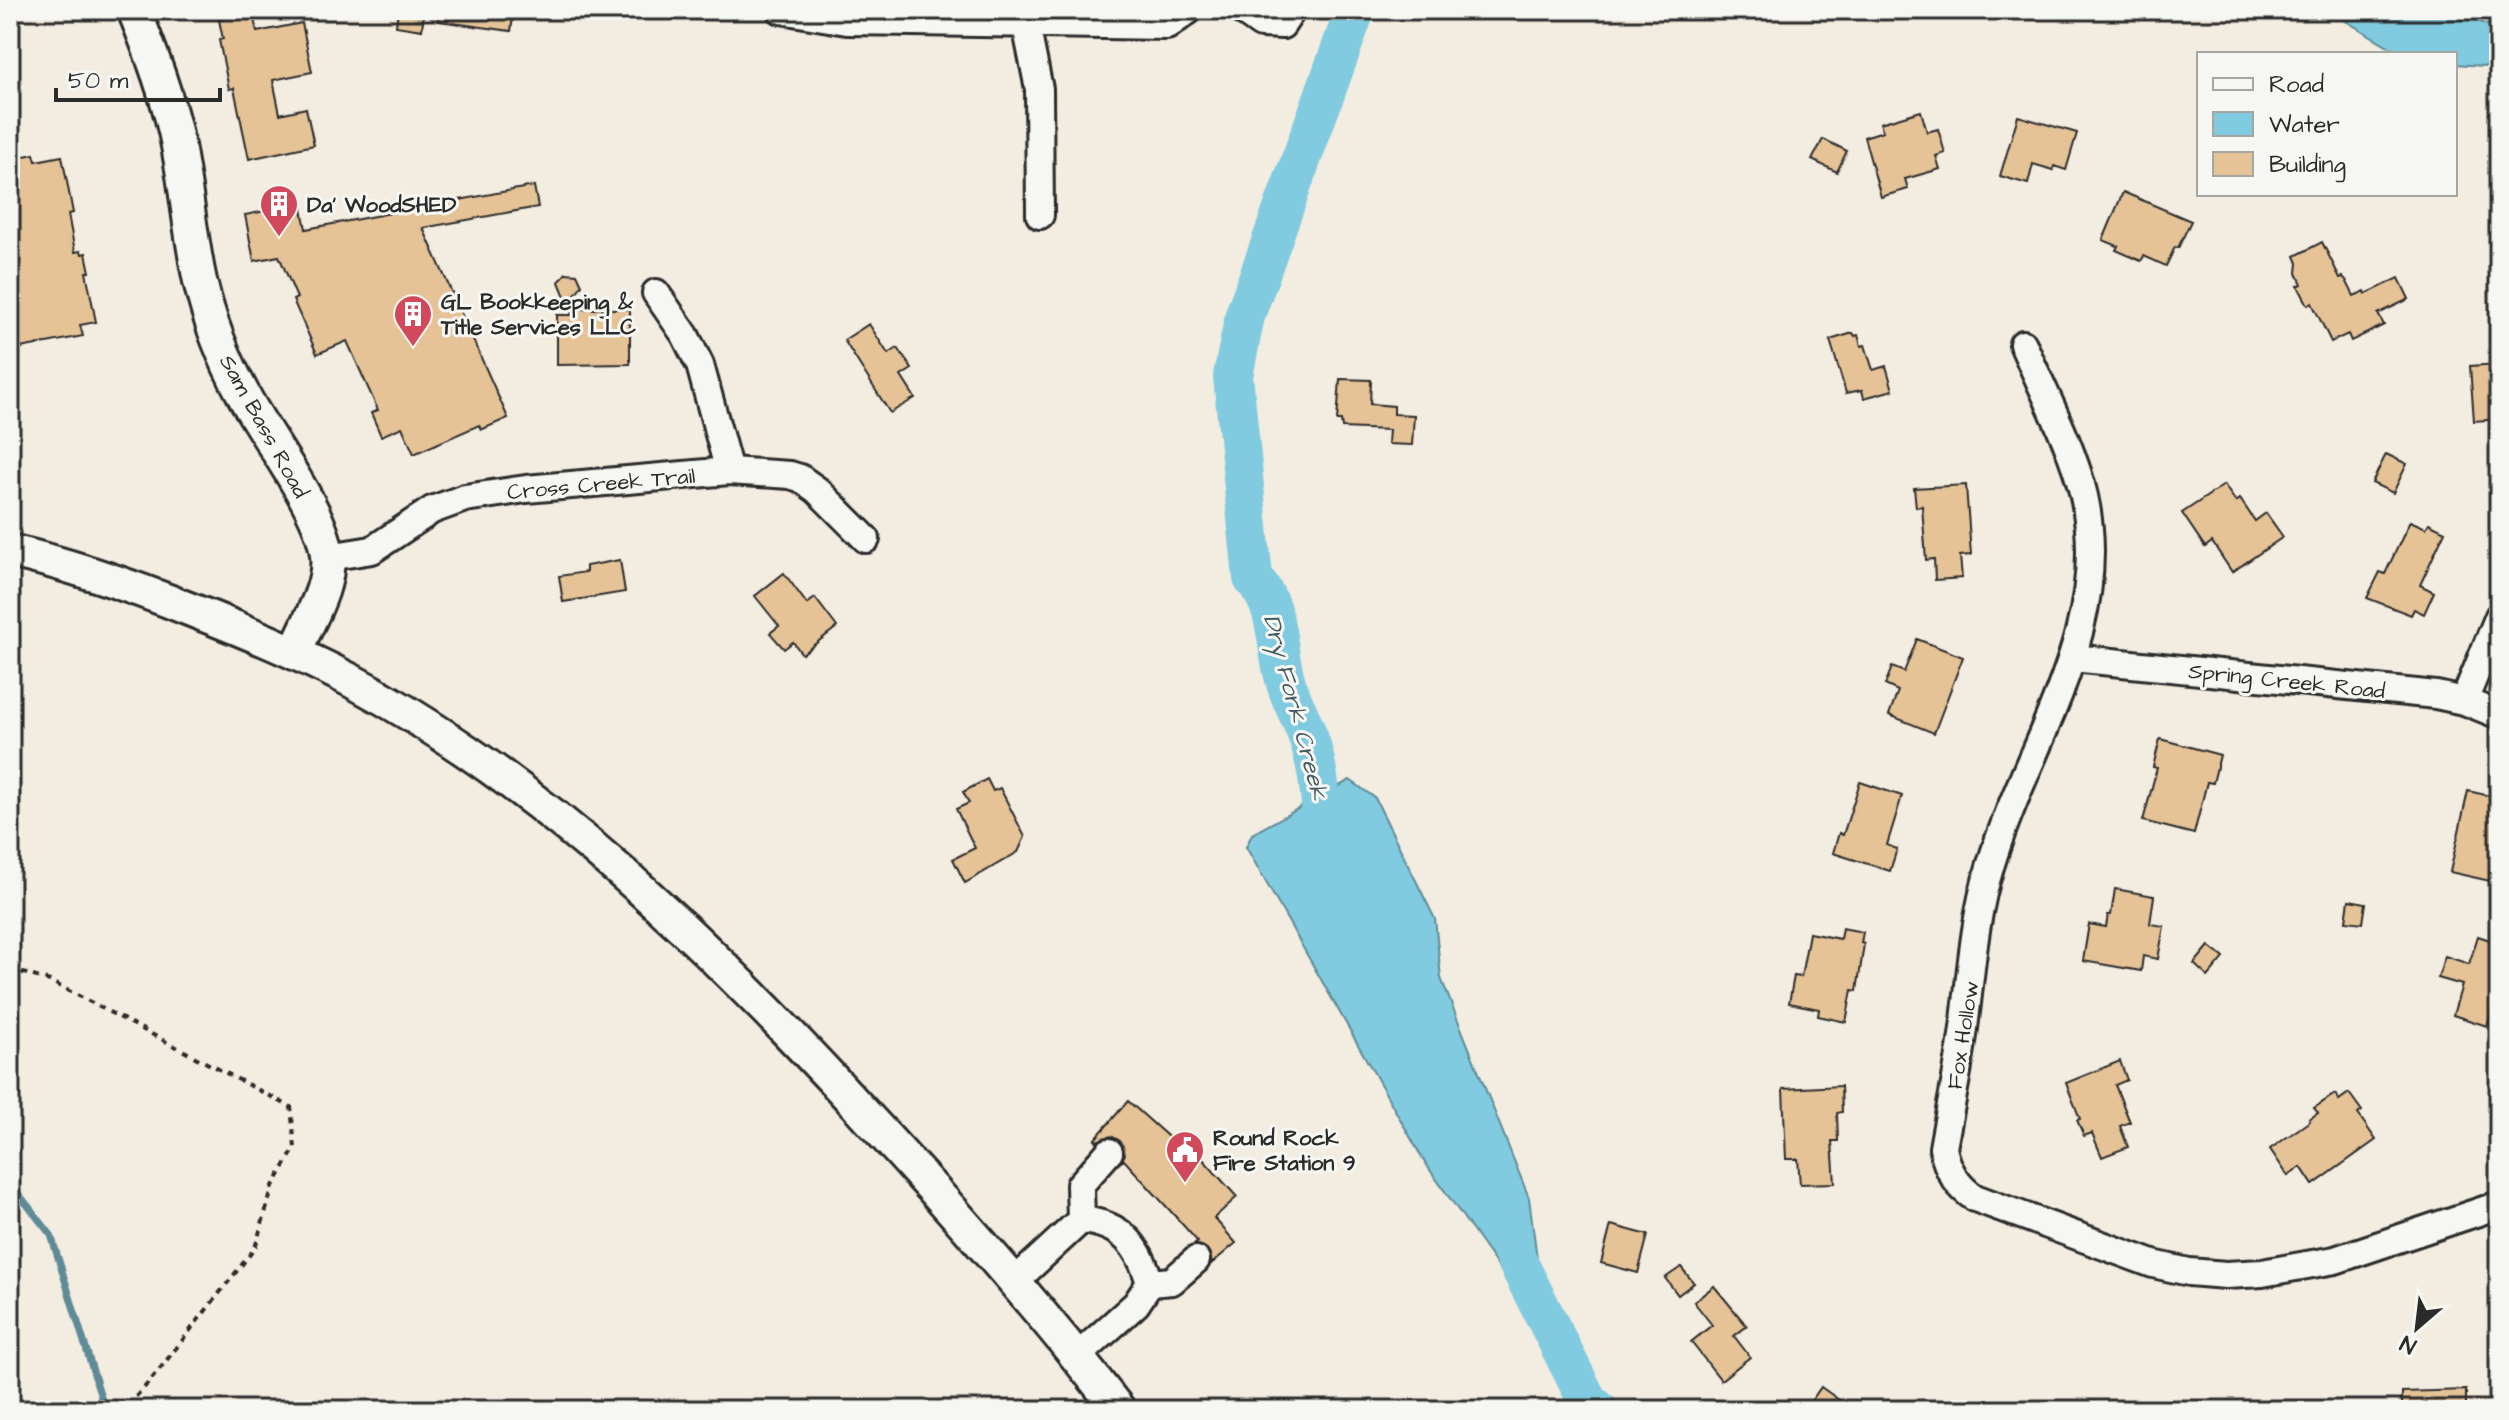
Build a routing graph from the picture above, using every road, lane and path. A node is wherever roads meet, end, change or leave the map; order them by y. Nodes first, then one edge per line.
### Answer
1 (134, 10) edge
2 (1189, 10) edge
3 (1241, 10) edge
4 (1292, 10) edge
5 (796, 11) edge
6 (1026, 25) junction
7 (1040, 215) dead end
8 (656, 293) dead end
9 (2023, 344) dead end
10 (729, 471) junction
11 (866, 539) dead end
12 (10, 551) edge
13 (328, 557) junction
14 (2499, 616) edge
15 (295, 653) junction
16 (2073, 658) junction
17 (2464, 701) junction
18 (2499, 715) edge
19 (10, 969) edge
20 (1109, 1152) dead end
21 (2499, 1205) edge
22 (1081, 1220) junction
23 (1196, 1260) dead end
24 (1013, 1283) junction
25 (1150, 1283) junction
26 (1077, 1357) junction
27 (114, 1410) edge
28 (1119, 1410) edge

1 - 13 main road, Sam Bass Road
2 - 6 street
3 - 4 street
5 - 6 street
6 - 7 street
8 - 10 street
9 - 16 street, Fox Hollow
10 - 11 street, Cross Creek Trail
10 - 13 street, Cross Creek Trail
12 - 15 main road
13 - 15 main road
14 - 17 street
15 - 24 main road
16 - 17 street, Spring Creek Road
16 - 21 street, Fox Hollow
17 - 18 street, Spring Creek Road
19 - 27 path
20 - 22 street
22 - 24 street
22 - 25 street
23 - 25 street
24 - 26 main road
25 - 26 street
26 - 28 main road

